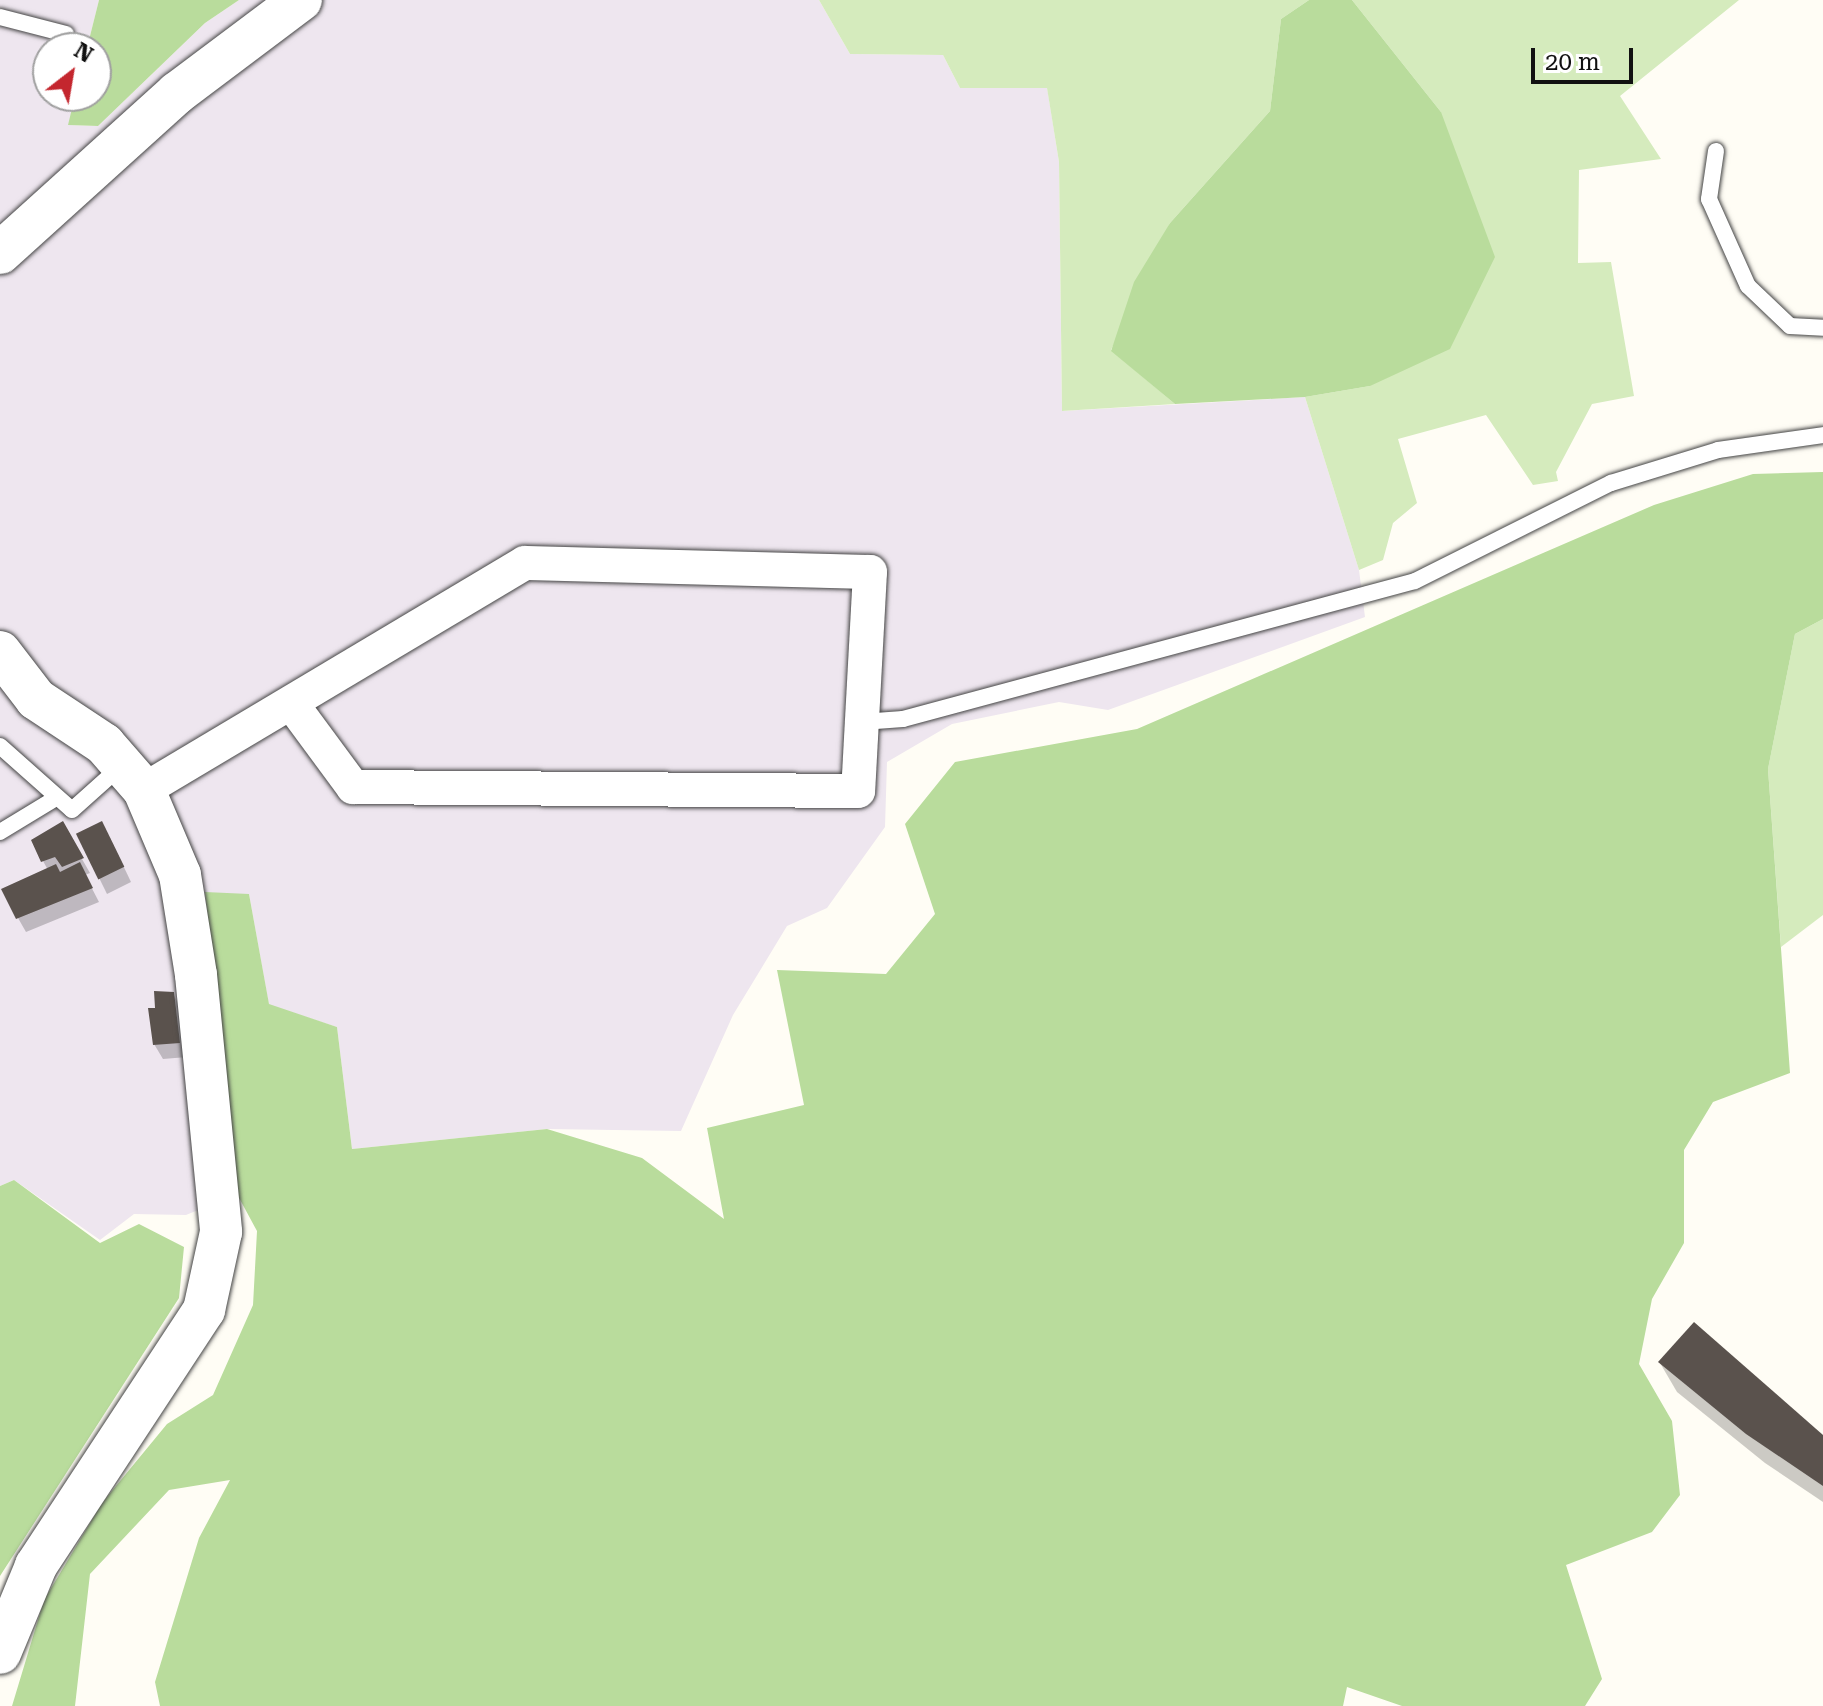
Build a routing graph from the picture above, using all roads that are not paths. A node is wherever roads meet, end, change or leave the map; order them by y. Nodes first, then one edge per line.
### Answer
1 (301, 0) edge
2 (0, 17) edge
3 (58, 32) edge
4 (1716, 151) dead end
5 (0, 253) edge
6 (1823, 328) edge
7 (1823, 435) edge
8 (0, 652) edge
9 (291, 703) junction
10 (862, 722) junction
11 (0, 746) edge
12 (133, 778) junction
13 (56, 798) junction
14 (0, 832) edge
15 (0, 1653) edge

1 - 5 street
2 - 3 lane
4 - 6 lane
7 - 10 lane
8 - 12 street
9 - 10 street
9 - 10 street
9 - 12 street
11 - 13 lane
12 - 13 lane
12 - 15 street
13 - 14 lane

